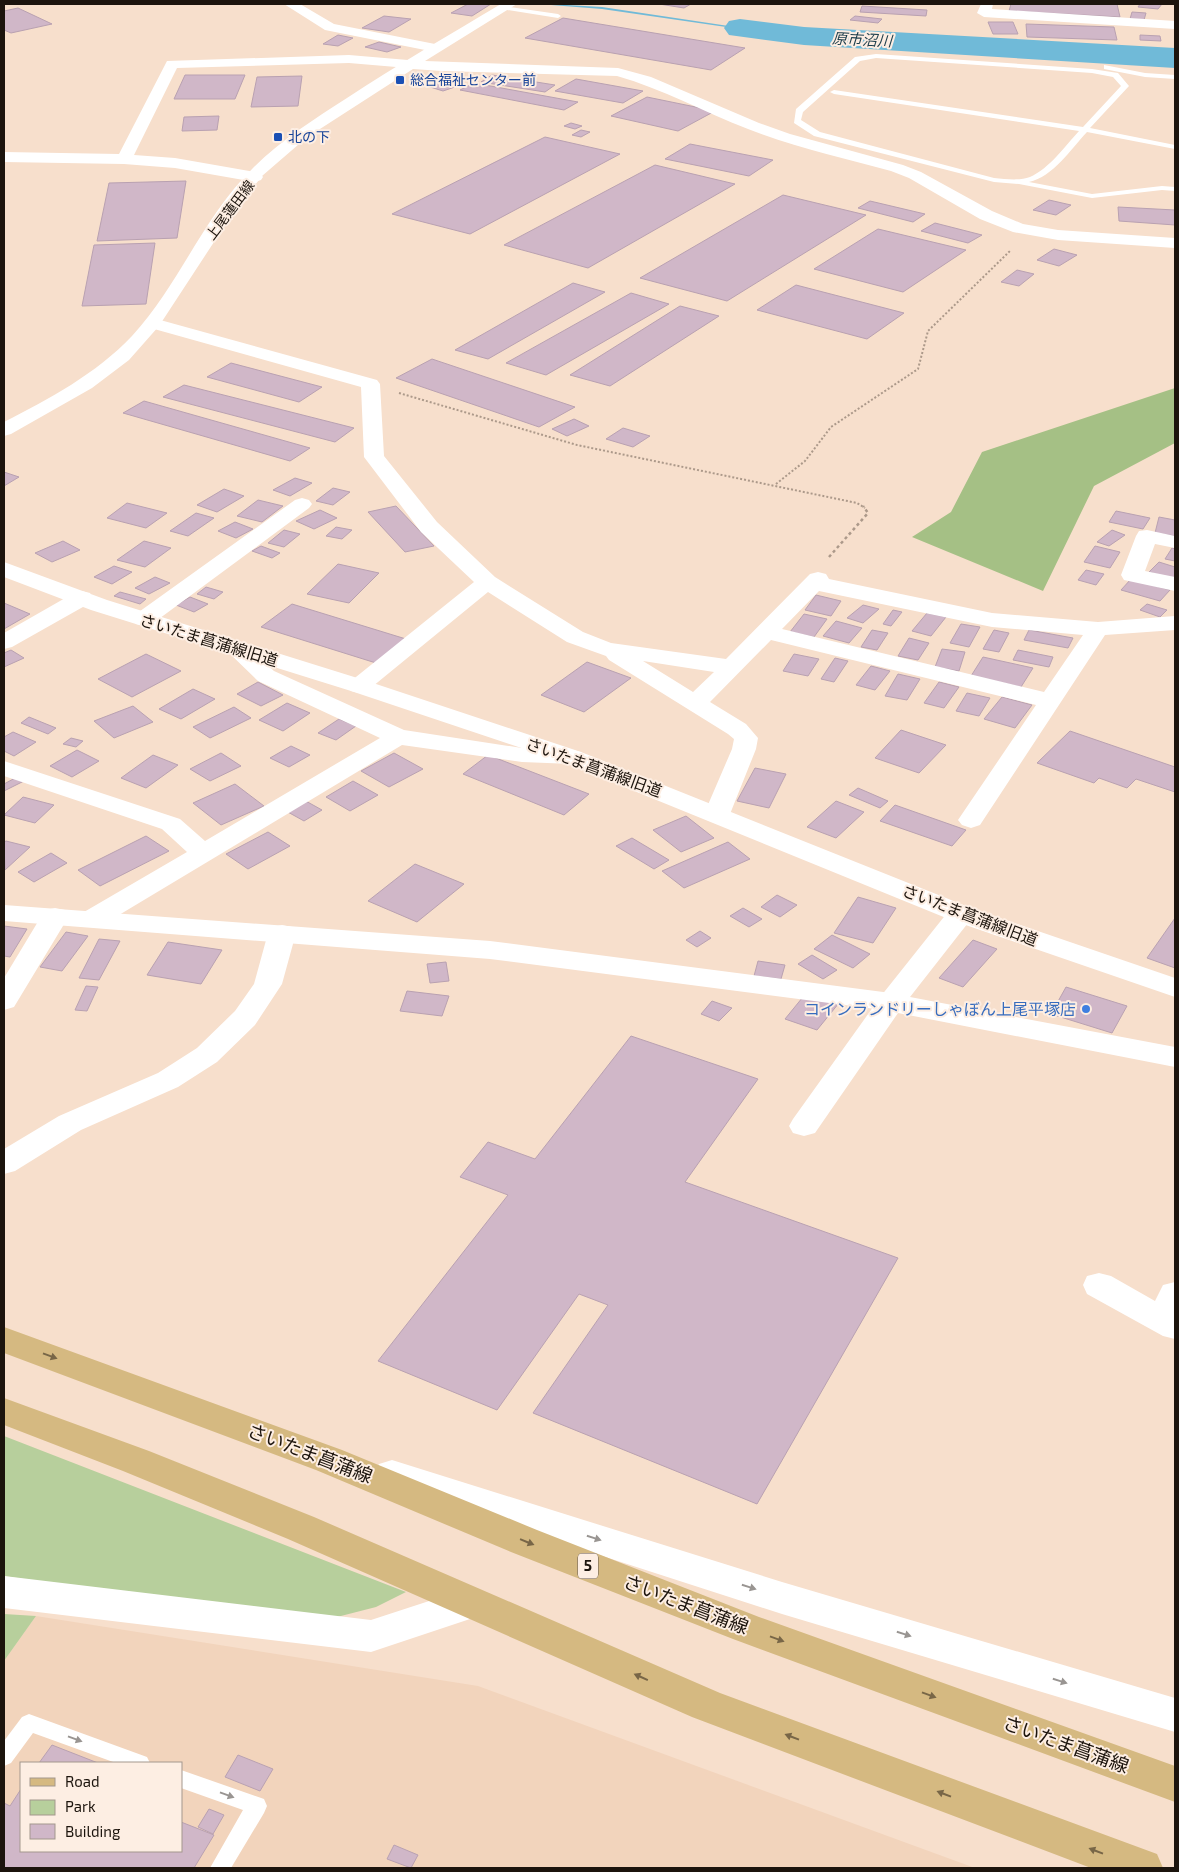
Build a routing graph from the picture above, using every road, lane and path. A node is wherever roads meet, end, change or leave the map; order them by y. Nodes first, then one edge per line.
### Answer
1 (291, 4) edge
2 (987, 4) edge
3 (507, 6) edge
4 (558, 16) dead end
5 (1175, 25) edge
6 (435, 48) junction
7 (408, 64) junction
8 (1053, 68) junction
9 (1175, 77) edge
10 (834, 92) dead end
11 (1083, 129) junction
12 (1175, 147) edge
13 (4, 157) edge
14 (124, 159) junction
15 (255, 177) junction
16 (1016, 182) junction
17 (1175, 189) edge
18 (1030, 231) junction
19 (1175, 242) edge
20 (153, 323) junction
21 (370, 384) junction
22 (4, 430) edge
23 (776, 485) junction
24 (302, 504) dead end
25 (1175, 542) edge
26 (4, 569) edge
27 (816, 581) junction
28 (487, 582) junction
29 (1175, 584) edge
30 (82, 598) junction
31 (144, 619) junction
32 (1175, 623) edge
33 (1098, 629) junction
34 (766, 632) junction
35 (4, 642) edge
36 (607, 648) junction
37 (238, 650) junction
38 (731, 667) junction
39 (359, 686) junction
40 (1050, 700) junction
41 (696, 703) junction
42 (398, 737) junction
43 (572, 757) junction
44 (4, 768) edge
45 (717, 814) junction
46 (971, 820) dead end
47 (204, 852) junction
48 (4, 913) edge
49 (961, 914) junction
50 (55, 916) junction
51 (94, 918) junction
52 (282, 933) junction
53 (1175, 988) edge
54 (4, 1001) edge
55 (891, 1002) junction
56 (1175, 1057) edge
57 (804, 1126) dead end
58 (4, 1164) edge
59 (1099, 1285) dead end
60 (1171, 1314) edge
61 (4, 1340) edge
62 (4, 1411) edge
63 (231, 1423) junction
64 (4, 1592) edge
65 (472, 1603) junction
66 (1175, 1715) edge
67 (4, 1757) edge
68 (137, 1762) edge
69 (182, 1779) edge
70 (1175, 1784) edge
71 (220, 1868) edge
72 (1142, 1868) edge

1 - 6 street
2 - 5 street
3 - 4 lane
3 - 6 street, 上尾蓮田線
6 - 7 street, 上尾蓮田線
7 - 14 street
7 - 15 street, 上尾蓮田線
7 - 18 street
8 - 9 lane
8 - 11 lane
8 - 16 lane
10 - 11 lane
11 - 12 lane
11 - 16 lane
13 - 14 street
14 - 15 street
15 - 20 street, 上尾蓮田線
16 - 17 lane
18 - 19 street
18 - 23 path
20 - 21 street
20 - 22 street, 上尾蓮田線
21 - 23 path
21 - 28 street
23 - 27 path
24 - 31 street
25 - 29 street
26 - 30 street, さいたま菖蒲線旧道
27 - 33 street
27 - 34 street
28 - 36 street
28 - 39 street
30 - 31 street, さいたま菖蒲線旧道
30 - 35 street
31 - 37 street, さいたま菖蒲線旧道
32 - 33 street
33 - 40 street
34 - 38 street
34 - 40 street
36 - 38 street
36 - 41 street
37 - 39 street, さいたま菖蒲線旧道
37 - 42 street
38 - 41 street
39 - 43 street, さいたま菖蒲線旧道
40 - 46 street
41 - 45 street
42 - 43 street
42 - 47 street
43 - 45 street, さいたま菖蒲線旧道
44 - 47 street
45 - 49 street, さいたま菖蒲線旧道
47 - 51 street
48 - 50 street
49 - 53 street, さいたま菖蒲線旧道
49 - 55 street
50 - 51 street
50 - 54 street
51 - 52 street
52 - 55 street
52 - 58 street
55 - 56 street
55 - 57 street
59 - 60 street
61 -> 63 main road, さいたま菖蒲線 / 5
62 - 65 main road
63 -> 66 street
63 -> 70 main road, さいたま菖蒲線 / 5
64 - 65 street
72 -> 65 main road
67 -> 68 lane
69 -> 71 lane

